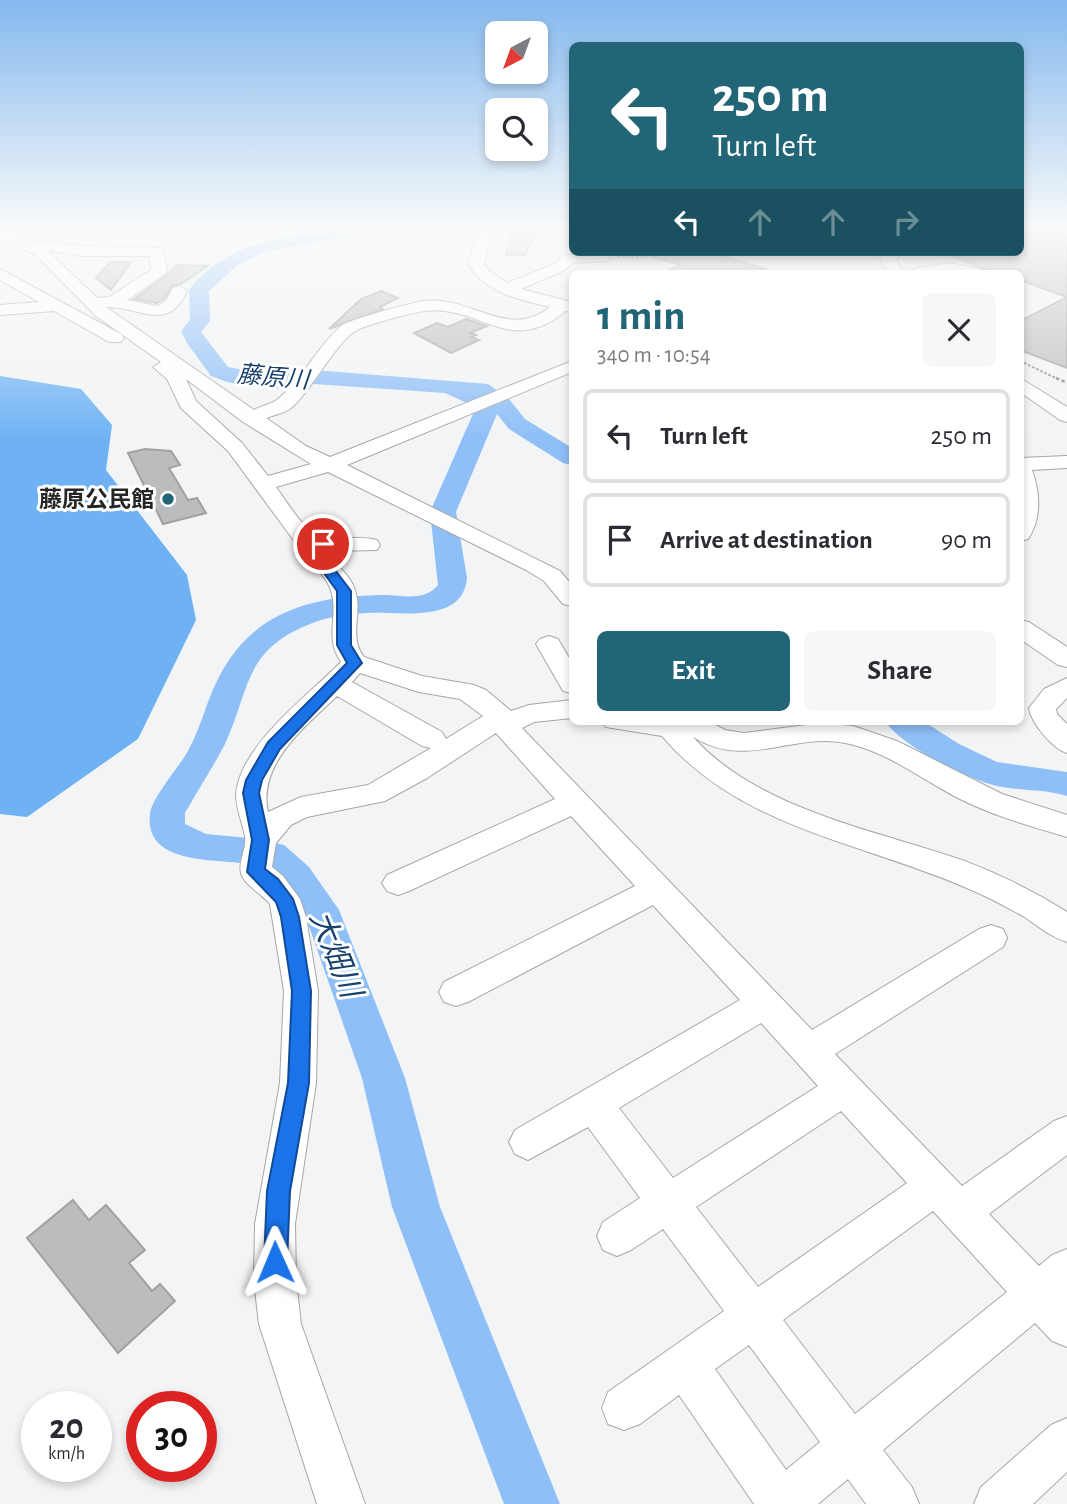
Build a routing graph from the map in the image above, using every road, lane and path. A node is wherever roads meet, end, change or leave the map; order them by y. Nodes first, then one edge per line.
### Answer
1 (43, 299) edge
2 (88, 299) edge
3 (117, 299) edge
4 (175, 299) edge
5 (544, 299) edge
6 (113, 302) junction
7 (92, 304) junction
8 (54, 306) junction
9 (568, 306) edge
10 (0, 310) edge
11 (1024, 363) edge
12 (569, 367) edge
13 (1067, 383) edge
14 (1024, 386) edge
15 (1067, 416) edge
16 (252, 419) junction
17 (220, 432) junction
18 (1067, 462) edge
19 (327, 466) junction
20 (1024, 466) edge
21 (1024, 474) edge
22 (262, 484) junction
23 (1024, 528) edge
24 (323, 544) junction
25 (369, 545) dead end
26 (569, 593) edge
27 (1024, 630) edge
28 (549, 644) dead end
29 (1067, 659) edge
30 (355, 663) junction
31 (569, 680) edge
32 (336, 684) junction
33 (1067, 686) edge
34 (569, 709) edge
35 (508, 723) junction
36 (675, 725) edge
37 (680, 725) edge
38 (1050, 726) edge
39 (432, 739) dead end
40 (575, 802) junction
41 (1067, 825) edge
42 (260, 849) junction
43 (398, 883) dead end
44 (656, 889) junction
45 (1067, 929) edge
46 (991, 938) dead end
47 (456, 992) dead end
48 (764, 1004) junction
49 (809, 1051) junction
50 (844, 1089) junction
51 (593, 1104) junction
52 (1067, 1132) edge
53 (527, 1142) dead end
54 (948, 1199) junction
55 (668, 1203) junction
56 (617, 1237) dead end
57 (1052, 1282) edge
58 (753, 1316) junction
59 (1067, 1326) edge
60 (684, 1365) junction
61 (624, 1408) dead end
62 (1067, 1441) edge
63 (851, 1446) junction
64 (341, 1504) edge
65 (781, 1504) edge
66 (895, 1504) edge
67 (998, 1504) edge

1 - 8 street
2 - 7 street
3 - 6 street
4 - 6 street
5 - 9 street
6 - 7 street
7 - 16 street
8 - 10 street
8 - 17 street
9 - 16 street
11 - 13 path
12 - 19 street
14 - 15 street
16 - 17 street
16 - 19 street
17 - 22 street
18 - 20 street
19 - 22 street
19 - 26 street
21 - 23 street
22 - 24 street
24 - 25 street
24 - 30 street
27 - 29 street
28 - 31 street
30 - 32 street
30 - 35 street
32 - 39 street
32 - 42 street
33 - 38 street
34 - 35 street
35 - 40 street
35 - 42 street
36 - 45 street
37 - 41 street
40 - 43 street
40 - 44 street
42 - 64 street
44 - 47 street
44 - 48 street
46 - 49 street
48 - 49 street
48 - 51 street
49 - 50 street
50 - 54 street
50 - 55 street
51 - 53 street
51 - 55 street
52 - 54 street
54 - 57 street
54 - 58 street
55 - 56 street
55 - 58 street
57 - 59 street
57 - 63 street
58 - 60 street
58 - 63 street
60 - 61 street
60 - 65 street
62 - 67 street
63 - 65 street
63 - 66 street

